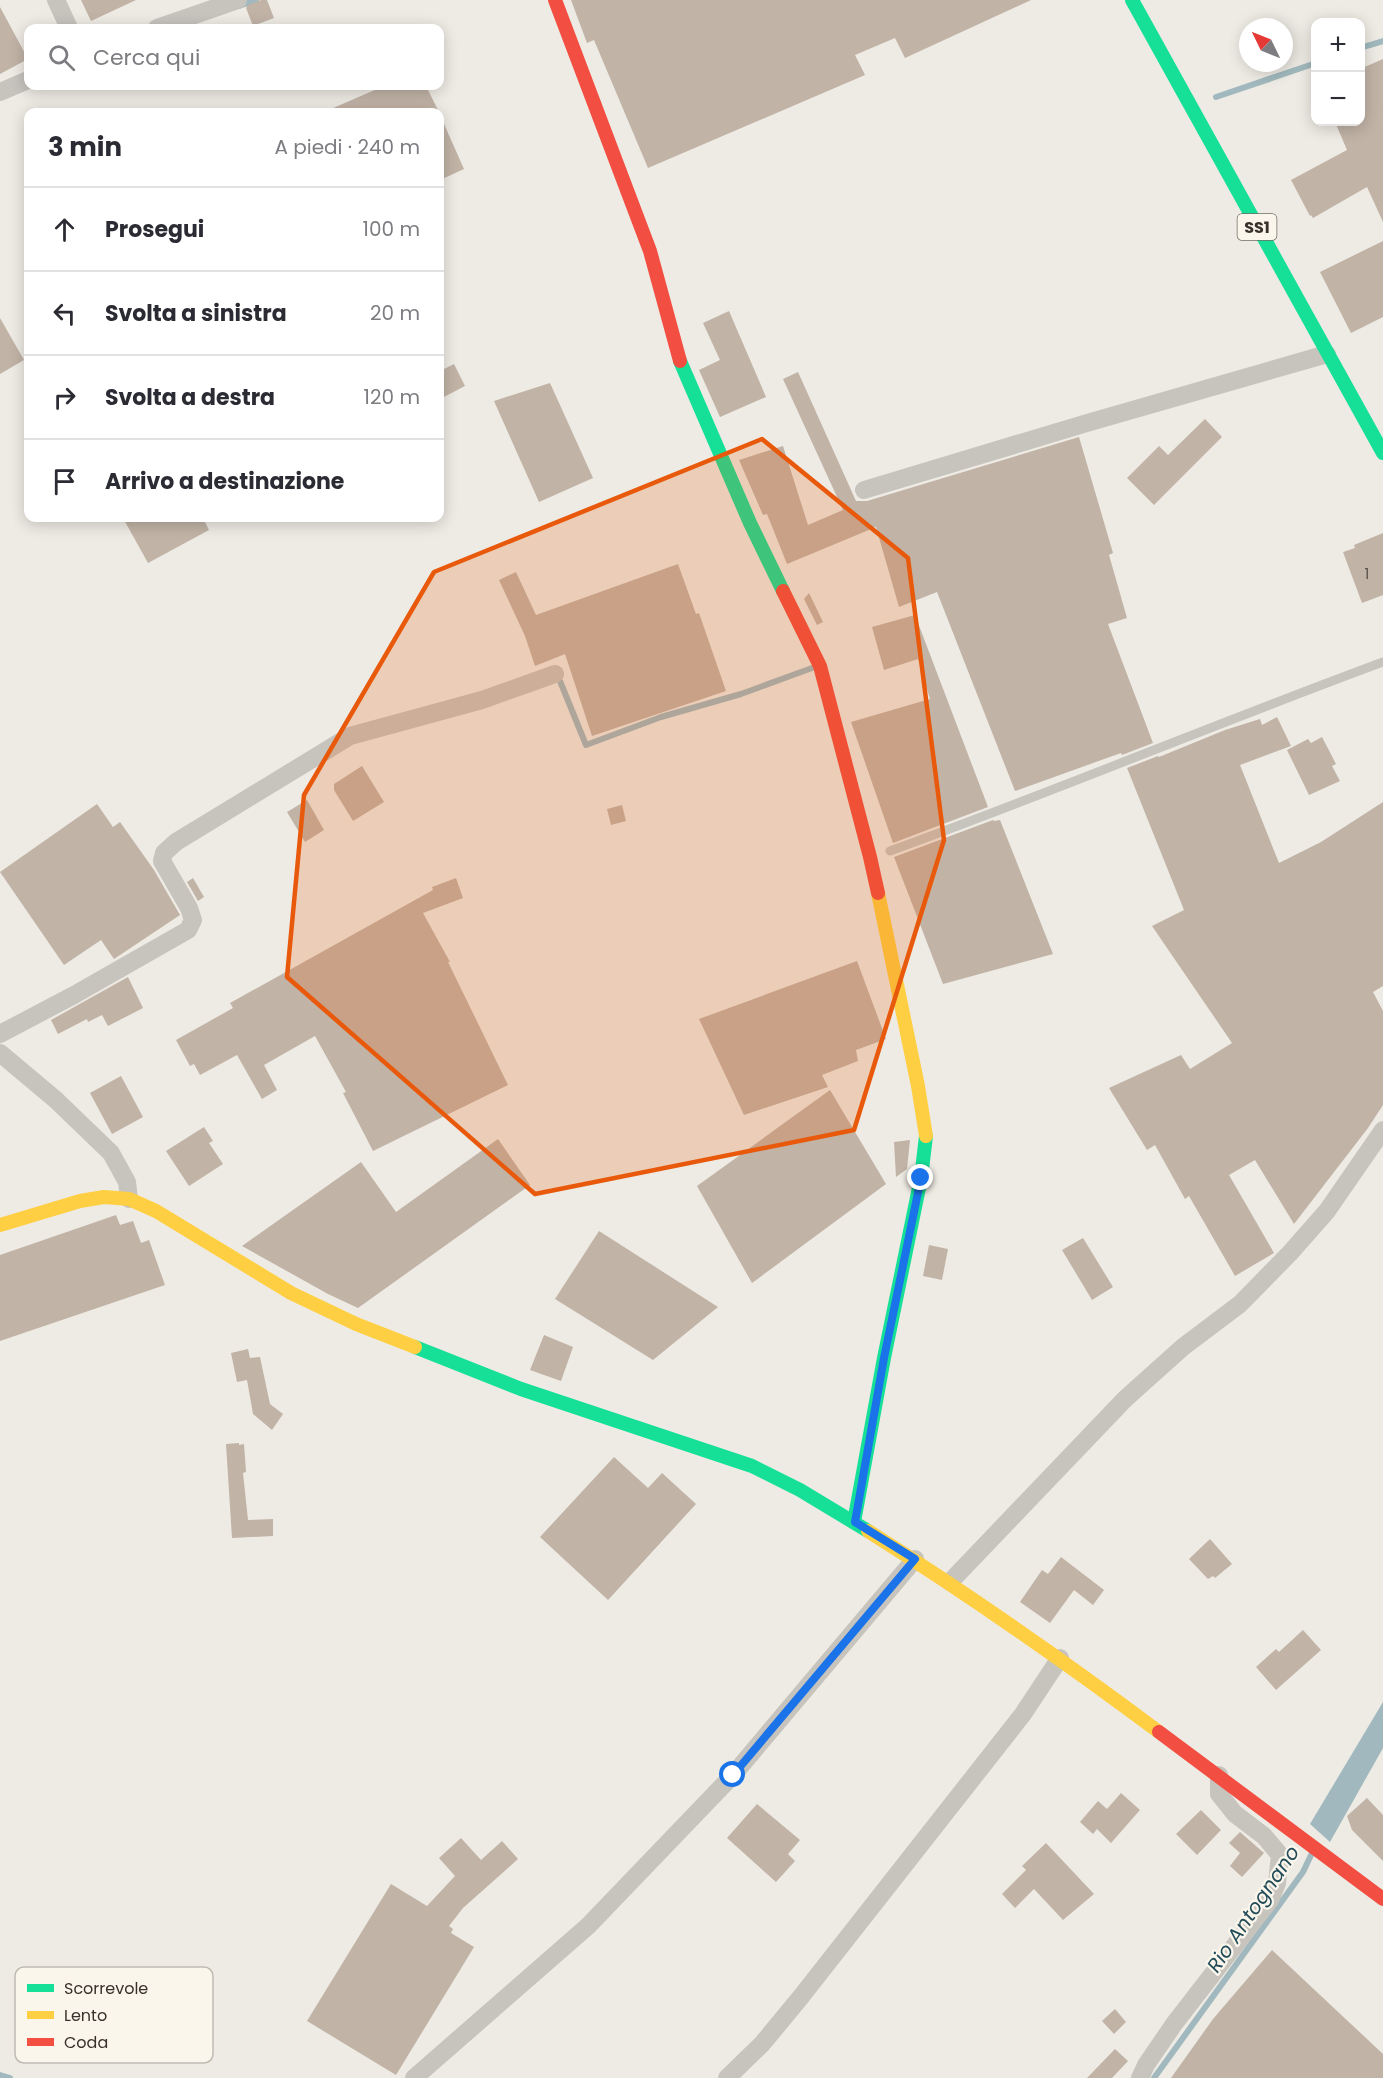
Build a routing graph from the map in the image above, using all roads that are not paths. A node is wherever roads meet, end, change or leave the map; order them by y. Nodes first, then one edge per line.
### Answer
1 (56, 0) edge
2 (238, 0) edge
3 (555, 0) edge
4 (1132, 0) edge
5 (67, 24) edge
6 (169, 24) edge
7 (24, 82) edge
8 (0, 92) edge
9 (1327, 354) junction
10 (1383, 453) edge
11 (864, 490) dead end
12 (1383, 662) edge
13 (555, 674) dead end
14 (890, 851) dead end
15 (0, 1034) edge
16 (0, 1053) edge
17 (1383, 1130) edge
18 (129, 1199) junction
19 (0, 1225) edge
20 (855, 1522) junction
21 (915, 1559) junction
22 (950, 1582) junction
23 (1060, 1658) junction
24 (1219, 1775) junction
25 (1383, 1899) edge
26 (414, 2078) edge
27 (727, 2078) edge
28 (1140, 2078) edge

1 - 5 street
2 - 6 street
3 - 20 street
4 - 9 street, SS1
7 - 8 street
9 - 10 street, SS1
9 - 11 street
12 - 14 lane
13 - 15 street
16 - 18 street
17 - 22 street
18 - 19 street
18 - 20 street
20 - 21 street
21 - 22 street
21 - 26 street
22 - 23 street
23 - 24 street
23 - 27 street
24 - 25 street
24 - 28 street

